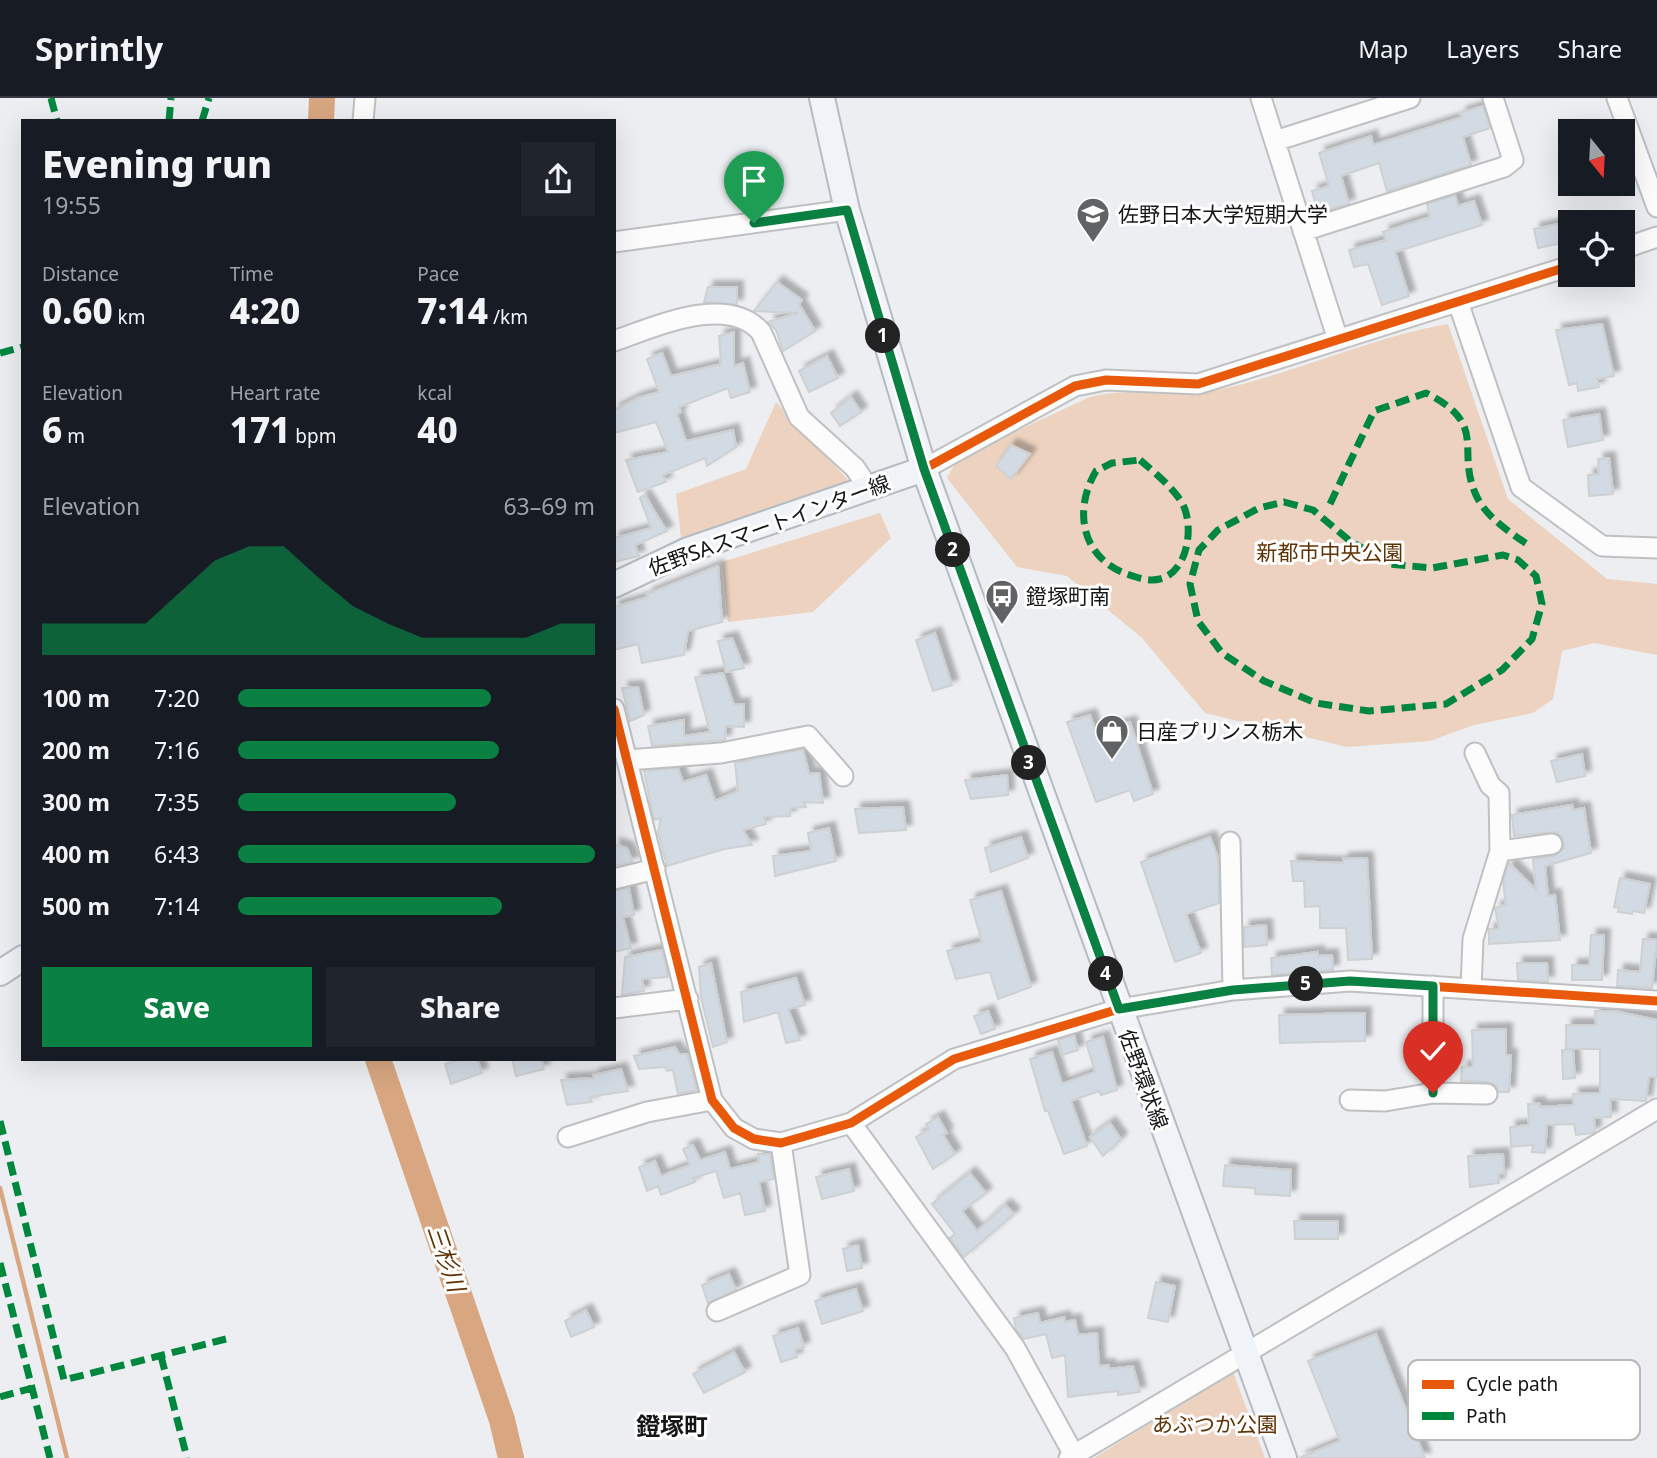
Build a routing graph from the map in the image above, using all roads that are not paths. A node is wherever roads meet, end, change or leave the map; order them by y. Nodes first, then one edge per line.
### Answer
1 (365, 98) edge
2 (822, 98) edge
3 (1261, 98) edge
4 (1410, 98) edge
5 (1493, 98) edge
6 (1616, 98) edge
7 (363, 119) edge
8 (1275, 141) junction
9 (1657, 207) edge
10 (847, 210) junction
11 (1303, 231) junction
12 (1657, 237) edge
13 (616, 242) edge
14 (1635, 245) edge
15 (1558, 270) edge
16 (1458, 302) junction
17 (616, 340) edge
18 (1338, 340) junction
19 (924, 469) junction
20 (869, 489) junction
21 (1657, 548) edge
22 (616, 583) edge
23 (616, 717) edge
24 (1475, 753) dead end
25 (627, 760) junction
26 (842, 776) dead end
27 (1230, 842) dead end
28 (1552, 844) dead end
29 (1500, 850) junction
30 (655, 869) junction
31 (616, 879) edge
32 (21, 959) edge
33 (0, 973) edge
34 (1433, 986) junction
35 (1471, 989) junction
36 (1233, 990) junction
37 (688, 999) junction
38 (1657, 1001) edge
39 (616, 1008) edge
40 (1119, 1009) junction
41 (1433, 1093) junction
42 (1486, 1094) dead end
43 (712, 1100) junction
44 (1350, 1100) dead end
45 (1657, 1109) edge
46 (850, 1123) junction
47 (568, 1137) dead end
48 (781, 1143) junction
49 (717, 1311) dead end
50 (1244, 1353) junction
51 (1071, 1456) edge
52 (1284, 1458) edge

1 - 7 street
2 - 10 main road, 佐野環状線
3 - 8 street
4 - 8 street
5 - 11 street
6 - 9 street
8 - 11 street
10 - 13 street
10 - 19 main road, 佐野環状線
11 - 18 street
12 - 14 street
15 - 16 street
16 - 18 street
16 - 21 street
17 - 20 street
18 - 19 street
19 - 20 main road, 佐野SAスマートインター線
19 - 40 main road, 佐野環状線
20 - 22 main road, 佐野SAスマートインター線
23 - 25 street
24 - 29 street
25 - 26 street
25 - 30 street
27 - 36 street
28 - 29 street
29 - 35 street
30 - 31 street
30 - 37 street
32 - 33 main road
34 - 35 street
34 - 36 street
34 - 41 street
35 - 38 street
36 - 40 street
37 - 39 street
37 - 43 street
40 - 46 street
40 - 50 main road, 佐野環状線
41 - 42 street
41 - 44 street
43 - 47 street
43 - 48 street
45 - 50 street
46 - 48 street
46 - 51 street
48 - 49 street
50 - 51 street
50 - 52 main road, 佐野環状線

